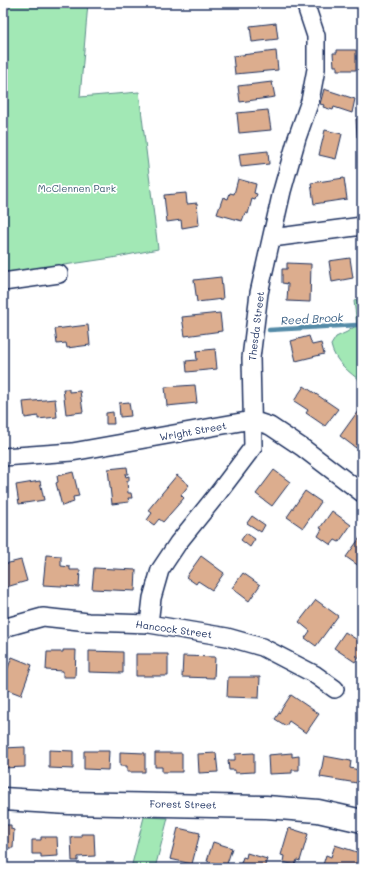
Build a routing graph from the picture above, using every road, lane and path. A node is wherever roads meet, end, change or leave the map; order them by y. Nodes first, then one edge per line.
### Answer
1 (305, 3) edge
2 (362, 226) edge
3 (272, 238) junction
4 (59, 274) dead end
5 (3, 282) edge
6 (252, 420) junction
7 (3, 457) edge
8 (362, 493) edge
9 (149, 624) junction
10 (3, 631) edge
11 (335, 689) dead end
12 (3, 799) edge
13 (362, 821) edge

1 - 3 street, Thesda Street
2 - 3 street
3 - 6 street, Thesda Street
4 - 5 street
6 - 7 street, Wright Street
6 - 8 street, Wright Street
6 - 9 street, Thesda Street
9 - 10 street, Hancock Street
9 - 11 street, Hancock Street
12 - 13 main road, Forest Street

